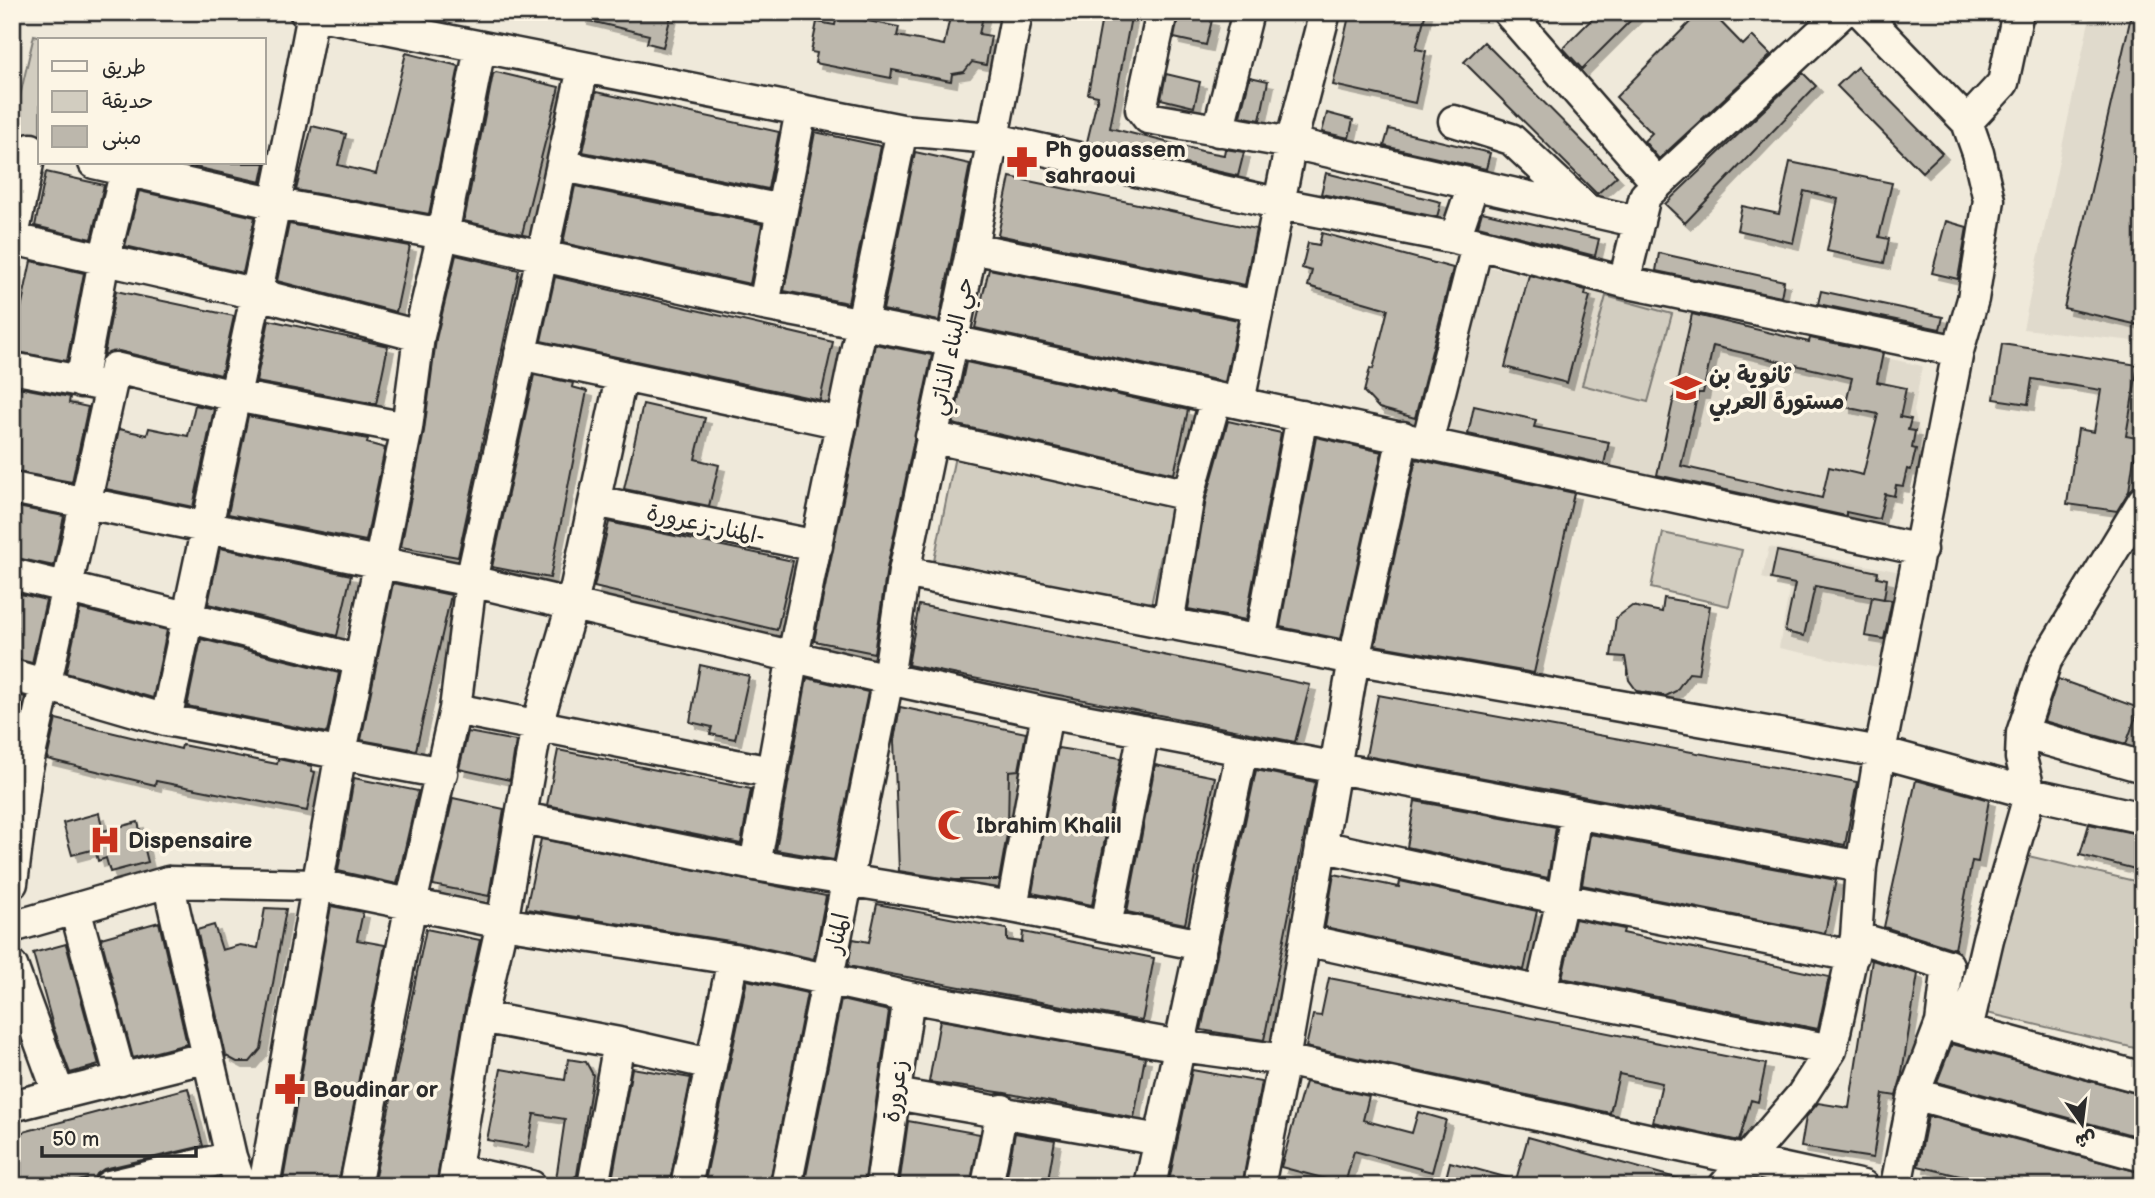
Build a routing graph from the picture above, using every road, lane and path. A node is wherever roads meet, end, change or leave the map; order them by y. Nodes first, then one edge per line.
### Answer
1 (1017, 12) edge
2 (1162, 12) edge
3 (1248, 12) edge
4 (1508, 12) edge
5 (1843, 12) edge
6 (1861, 12) edge
7 (2018, 12) edge
8 (1316, 14) edge
9 (327, 15) edge
10 (481, 48) junction
11 (583, 68) junction
12 (801, 110) junction
13 (1454, 121) dead end
14 (1967, 122) junction
15 (902, 130) junction
16 (1218, 131) junction
17 (991, 138) junction
18 (1291, 144) junction
19 (28, 148) edge
20 (99, 164) edge
21 (564, 166) junction
22 (126, 170) junction
23 (1658, 184) junction
24 (1473, 185) junction
25 (277, 204) junction
26 (1281, 204) junction
27 (782, 210) junction
28 (1587, 210) junction
29 (1639, 222) junction
30 (443, 234) junction
31 (12, 240) edge
32 (1466, 242) junction
33 (972, 248) junction
34 (542, 259) junction
35 (104, 260) junction
36 (1624, 282) junction
37 (257, 294) junction
38 (764, 306) junction
39 (1258, 306) junction
40 (863, 322) junction
41 (419, 336) junction
42 (952, 341) junction
43 (1958, 351) junction
44 (520, 354) junction
45 (12, 369) edge
46 (621, 378) junction
47 (81, 382) junction
48 (111, 387) junction
49 (235, 396) junction
50 (1227, 400) junction
51 (1301, 416) junction
52 (842, 424) junction
53 (407, 428) junction
54 (931, 437) junction
55 (1415, 440) junction
56 (12, 488) edge
57 (1189, 495) junction
58 (595, 501) junction
59 (2143, 501) edge
60 (86, 503) junction
61 (205, 527) junction
62 (817, 546) junction
63 (1921, 550) junction
64 (380, 562) junction
65 (904, 572) junction
66 (12, 575) edge
67 (471, 581) junction
68 (69, 587) junction
69 (572, 605) junction
70 (187, 620) junction
71 (1168, 624) junction
72 (1260, 641) junction
73 (793, 656) junction
74 (1354, 659) junction
75 (360, 660) junction
76 (12, 675) edge
77 (888, 680) junction
78 (48, 684) junction
79 (455, 709) junction
80 (1046, 713) junction
81 (166, 720) junction
82 (537, 725) junction
83 (1144, 731) junction
84 (2022, 733) junction
85 (1242, 750) junction
86 (341, 752) junction
87 (1880, 752) junction
88 (1334, 767) junction
89 (2143, 767) edge
90 (19, 771) edge
91 (771, 772) junction
92 (442, 774) junction
93 (2030, 793) junction
94 (1576, 813) junction
95 (523, 818) junction
96 (2143, 818) edge
97 (1321, 846) junction
98 (755, 865) junction
99 (1861, 867) junction
100 (12, 881) edge
101 (848, 881) junction
102 (168, 882) junction
103 (317, 885) junction
104 (1562, 899) junction
105 (411, 904) junction
106 (1012, 907) junction
107 (63, 913) junction
108 (502, 923) junction
109 (1105, 926) junction
110 (12, 927) edge
111 (1305, 940) junction
112 (1201, 945) junction
113 (1854, 947) junction
114 (733, 959) junction
115 (12, 966) edge
116 (827, 978) junction
117 (1541, 992) junction
118 (909, 997) junction
119 (481, 1017) junction
120 (1954, 1026) junction
121 (619, 1043) junction
122 (1180, 1046) junction
123 (1831, 1050) junction
124 (208, 1057) junction
125 (1284, 1060) junction
126 (711, 1064) junction
127 (2143, 1078) edge
128 (121, 1079) junction
129 (59, 1094) junction
130 (895, 1094) junction
131 (1914, 1094) junction
132 (12, 1106) edge
133 (1002, 1110) junction
134 (1160, 1140) junction
135 (2143, 1156) edge
136 (231, 1157) junction
137 (1745, 1161) junction
138 (455, 1178) edge
139 (1827, 1182) edge
140 (109, 1186) edge
141 (240, 1186) edge
142 (264, 1186) edge
143 (355, 1186) edge
144 (531, 1186) edge
145 (593, 1186) edge
146 (686, 1186) edge
147 (786, 1186) edge
148 (881, 1186) edge
149 (987, 1186) edge
150 (1150, 1186) edge
151 (1259, 1186) edge
152 (1724, 1186) edge
153 (1863, 1186) edge
154 (1896, 1186) edge

1 - 17 street, حي البناء الذاتي
2 - 16 street
3 - 16 street
4 - 23 street
5 - 23 street
6 - 14 street
7 - 14 street
8 - 18 street
9 - 10 street
9 - 25 street
10 - 11 street
10 - 30 street
11 - 12 street
11 - 21 street
12 - 15 street
12 - 27 street
13 - 28 street
14 - 43 street
15 - 17 street
15 - 40 street
16 - 18 street
17 - 26 street
17 - 33 street, حي البناء الذاتي
18 - 24 street
18 - 26 street
19 - 31 street
20 - 22 street
21 - 27 street
21 - 34 street
22 - 25 street
22 - 35 street
23 - 29 street
24 - 28 street
24 - 32 street
25 - 30 street
25 - 37 street
26 - 32 street
26 - 39 street
27 - 38 street
28 - 29 street
29 - 36 street
30 - 34 street
30 - 41 street
31 - 35 street
32 - 36 street
32 - 55 street
33 - 39 street
33 - 42 street, حي البناء الذاتي
34 - 38 street
34 - 44 street
35 - 37 street
35 - 47 street
36 - 43 street
37 - 41 street
37 - 49 street
38 - 40 street
39 - 50 street
40 - 42 street
40 - 52 street
41 - 53 street
42 - 50 street
42 - 54 street, حي البناء الذاتي
43 - 63 street
44 - 46 street
44 - 67 street
45 - 47 street
46 - 52 street
46 - 58 street
47 - 48 street
48 - 49 street
48 - 60 street
49 - 53 street
49 - 61 street
50 - 51 street
50 - 57 street
51 - 55 street
51 - 72 street
52 - 62 street
53 - 64 street
54 - 57 street
54 - 65 street, حي البناء الذاتي
55 - 63 street
55 - 74 street
56 - 60 street
57 - 71 street
58 - 62 street, المنار-زعرورة-
58 - 69 street
59 - 84 street
60 - 61 street
60 - 68 street
61 - 64 street
61 - 70 street
62 - 73 street
63 - 87 street
64 - 67 street
64 - 75 street
65 - 71 street
65 - 77 street, حي البناء الذاتي
66 - 68 street
67 - 69 street
67 - 79 street
68 - 70 street
68 - 78 street
69 - 73 street
69 - 82 street
70 - 75 street
70 - 81 street
71 - 72 street
72 - 74 street
73 - 77 street
73 - 91 street
74 - 87 street
74 - 88 street
75 - 86 street
76 - 78 street
77 - 80 street
77 - 101 street, المنار
78 - 81 street
78 - 90 street
79 - 82 street
79 - 92 street
80 - 83 street
80 - 106 street
81 - 86 street
82 - 91 street
82 - 95 street
83 - 85 street
83 - 109 street
84 - 89 street
84 - 93 street
85 - 88 street
85 - 112 street
86 - 92 street
86 - 103 street
87 - 93 street
87 - 99 street
88 - 94 street
88 - 97 street
90 - 100 street
91 - 98 street
92 - 105 street
93 - 96 street
93 - 120 street
94 - 99 street
94 - 104 street
95 - 98 street
95 - 108 street
97 - 104 street
97 - 111 street
98 - 101 street
99 - 113 street
100 - 107 street
101 - 106 street
101 - 116 street, المنار
102 - 103 street
102 - 107 street
102 - 124 street
103 - 105 street
103 - 142 street
104 - 113 street
104 - 117 street
105 - 108 street
105 - 143 street
106 - 109 street
107 - 110 street
107 - 128 street
108 - 114 street
108 - 119 street
109 - 112 street
111 - 117 street
111 - 125 street
112 - 122 street
113 - 120 street
113 - 123 street
114 - 116 street
114 - 126 street
115 - 129 street
116 - 118 street
116 - 147 street, المنار
117 - 123 street
118 - 122 street
118 - 130 street, زعرورة
119 - 121 street
119 - 138 street
120 - 127 street
120 - 131 street
121 - 126 street
121 - 145 street
122 - 125 street
122 - 134 street
123 - 137 street
124 - 128 street
124 - 136 street
125 - 137 street
125 - 151 street
126 - 146 street
128 - 129 street
129 - 132 street
130 - 133 street
130 - 148 street, زعرورة
131 - 135 street
131 - 154 street
133 - 134 street
133 - 149 street
134 - 150 street
136 - 140 street
136 - 141 street
137 - 139 street
137 - 152 street
138 - 144 street
139 - 153 street

